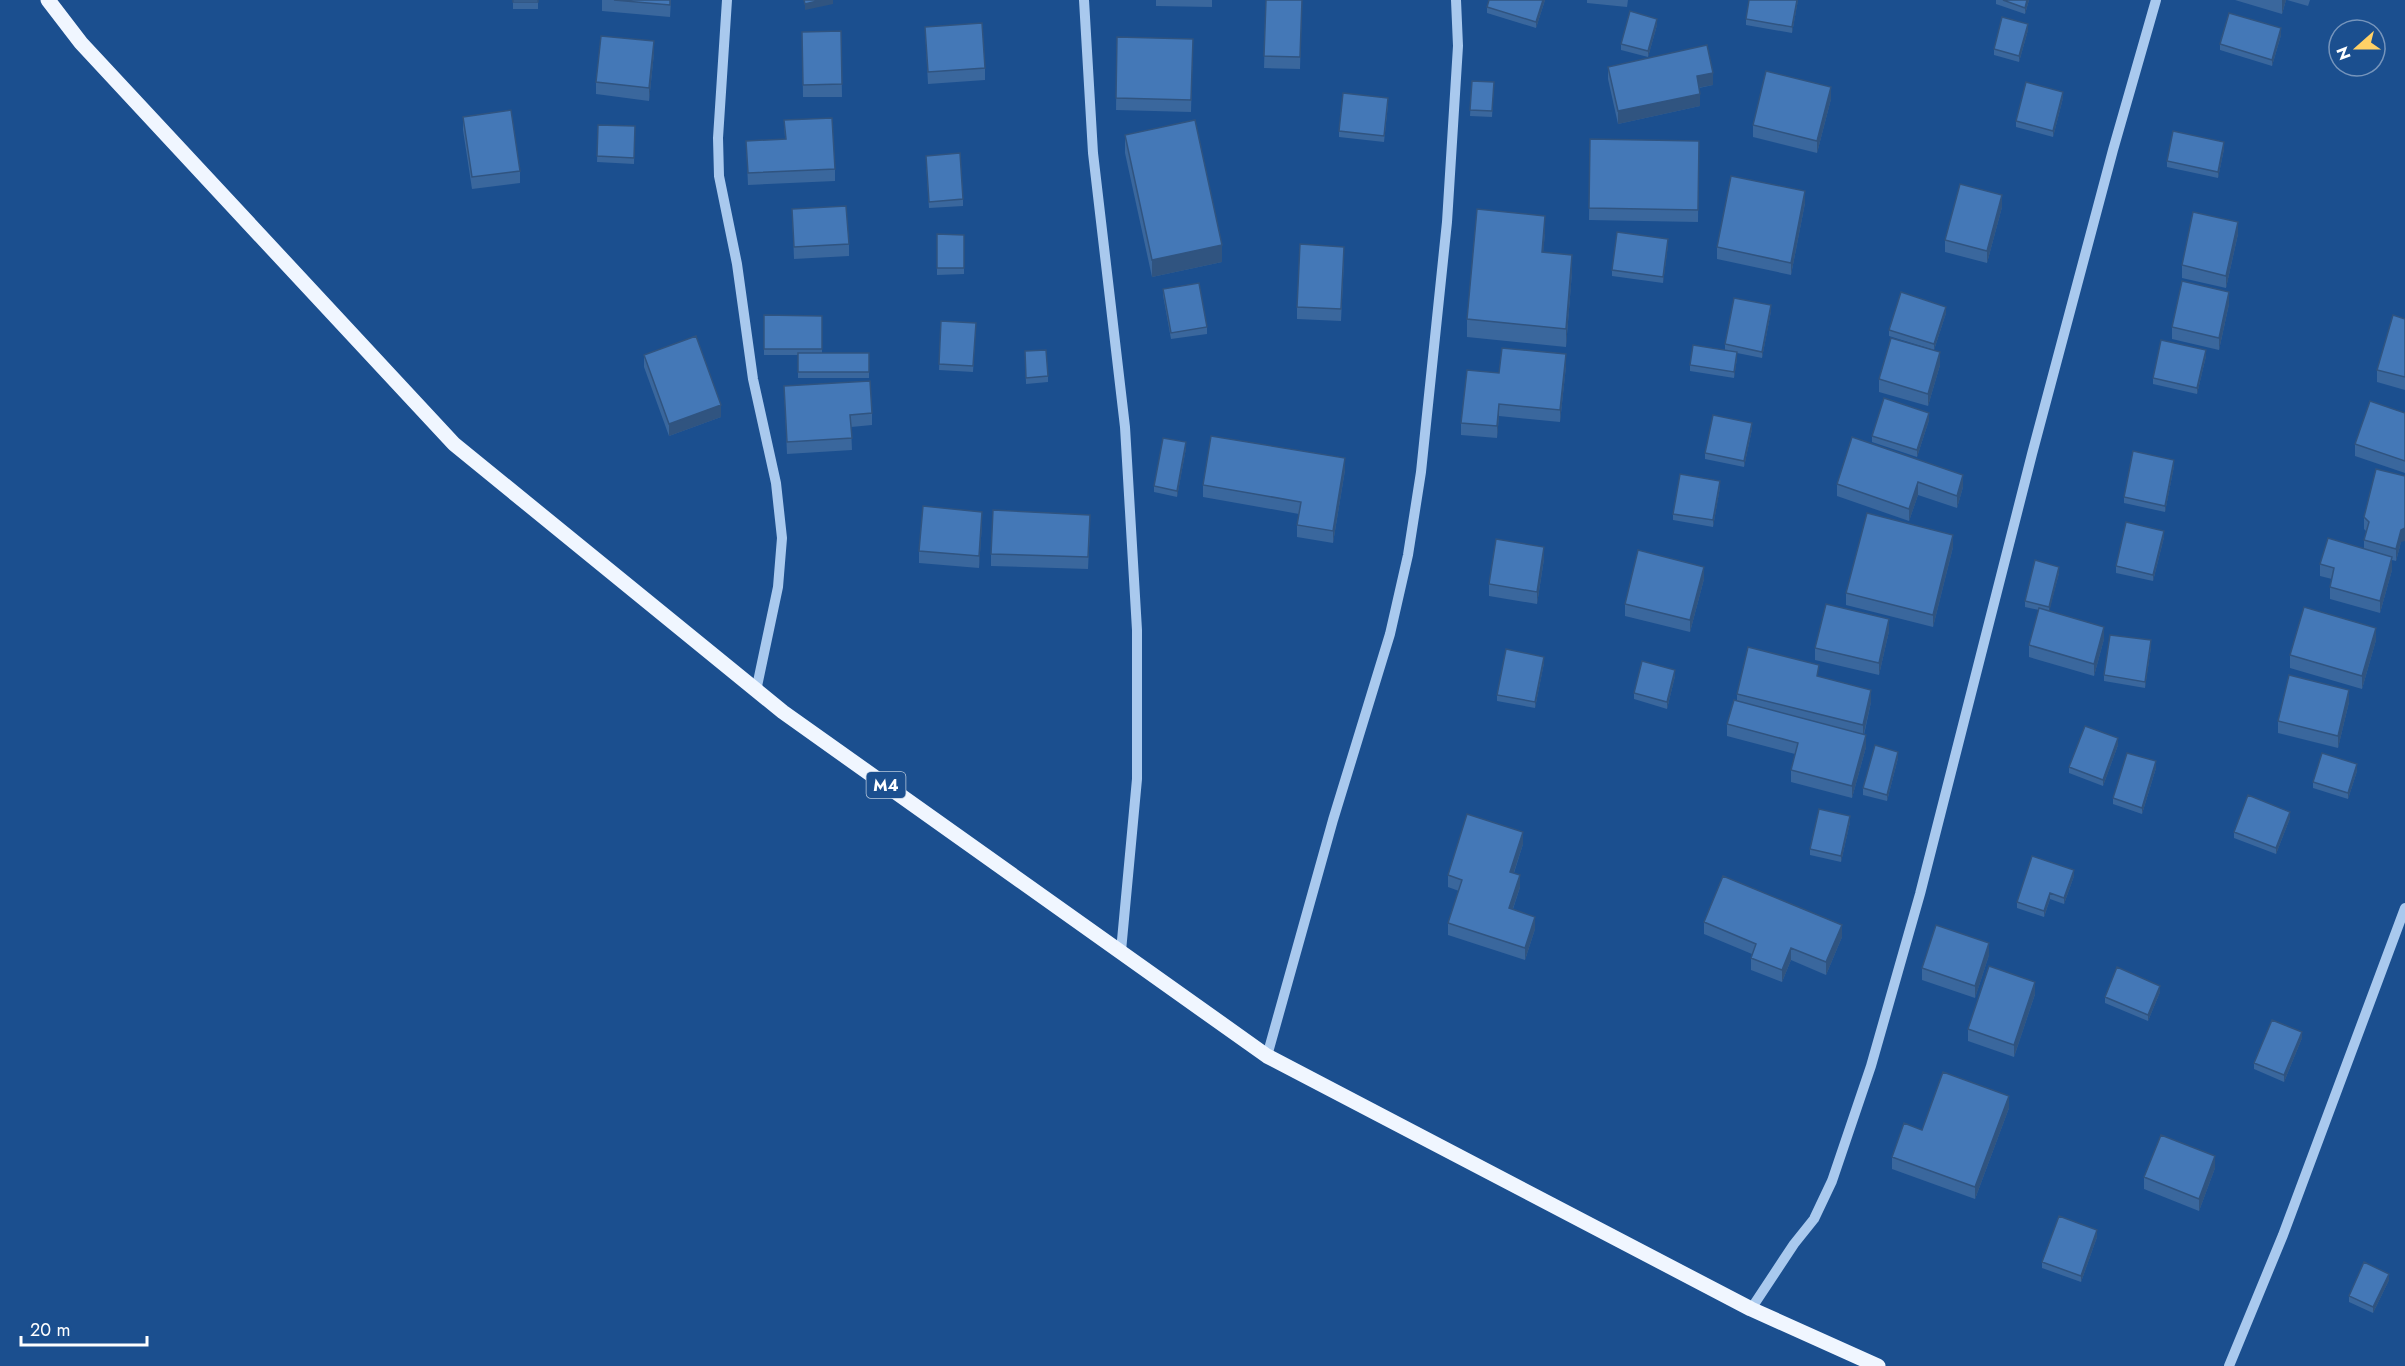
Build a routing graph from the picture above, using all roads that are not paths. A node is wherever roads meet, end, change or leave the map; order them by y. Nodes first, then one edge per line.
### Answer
1 (48, 0) edge
2 (727, 0) edge
3 (1084, 0) edge
4 (1456, 0) edge
5 (2156, 0) edge
6 (756, 691) junction
7 (2405, 908) edge
8 (1121, 951) junction
9 (1268, 1056) junction
10 (1751, 1309) junction
11 (1878, 1366) edge
12 (2229, 1366) edge

1 - 6 main road, M4
2 - 6 street
3 - 8 street
4 - 9 street
5 - 10 street
6 - 8 main road, M4
7 - 12 street
8 - 9 main road, M4
9 - 10 main road, M4
10 - 11 main road, M4

